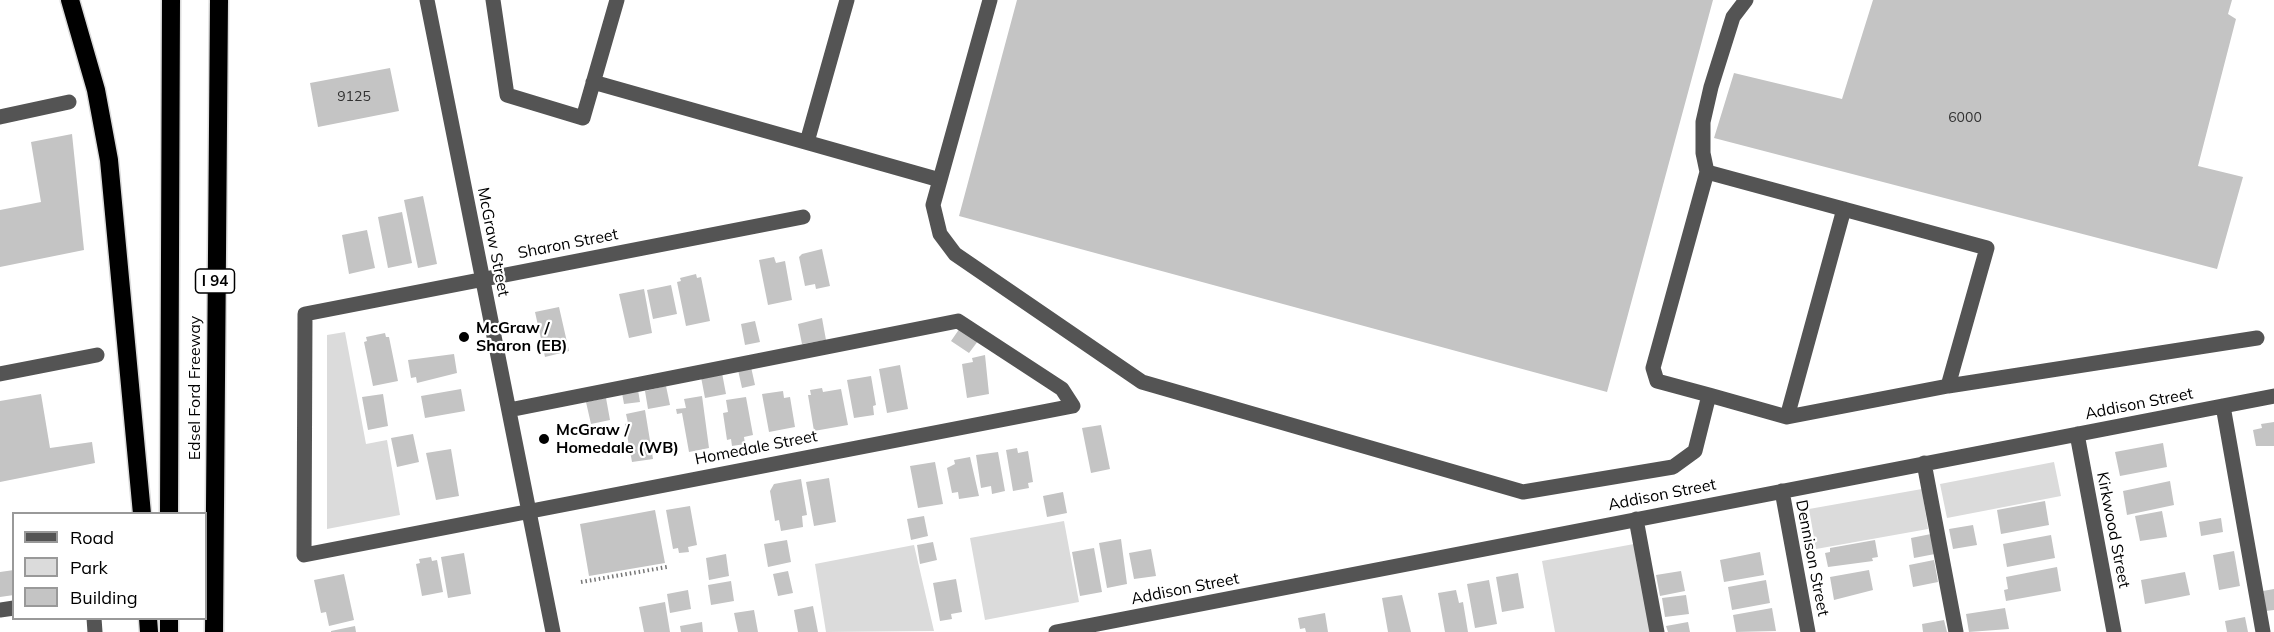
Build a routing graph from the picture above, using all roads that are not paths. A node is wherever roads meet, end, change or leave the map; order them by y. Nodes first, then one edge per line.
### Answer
1 (70, 0) edge
2 (159, 0) edge
3 (171, 0) edge
4 (219, 0) edge
5 (427, 0) edge
6 (493, 0) edge
7 (617, 0) edge
8 (847, 0) edge
9 (990, 0) edge
10 (1746, 0) edge
11 (593, 82) junction
12 (69, 102) dead end
13 (170, 102) junction
14 (0, 117) edge
15 (807, 142) junction
16 (1707, 172) junction
17 (940, 180) junction
18 (1844, 209) junction
19 (802, 217) dead end
20 (483, 280) junction
21 (2258, 338) dead end
22 (97, 355) dead end
23 (0, 374) edge
24 (1948, 386) junction
25 (1709, 395) junction
26 (2274, 396) edge
27 (2223, 406) junction
28 (509, 410) junction
29 (1787, 417) junction
30 (2077, 434) junction
31 (1924, 463) junction
32 (1782, 491) junction
33 (529, 511) junction
34 (142, 512) edge
35 (170, 512) edge
36 (1636, 519) junction
37 (304, 555) joint
38 (214, 632) edge
39 (553, 632) edge
40 (1056, 632) edge
41 (1657, 632) edge
42 (1808, 632) edge
43 (1956, 632) edge
44 (2114, 632) edge
45 (2263, 632) edge

1 - 34 highway
2 - 13 highway
3 - 13 highway, Edsel Ford Freeway
4 - 38 highway, Edsel Ford Freeway / I 94
5 - 20 street, McGraw Street
6 - 11 street
7 - 11 street
8 - 15 street
9 - 17 street
10 - 16 street
11 - 15 street
12 - 14 street
13 - 35 highway, Edsel Ford Freeway
15 - 17 street
16 - 18 street
16 - 25 street
17 - 25 street
18 - 24 street
18 - 29 street
19 - 20 street, Sharon Street
20 - 28 street, McGraw Street
20 - 37 street, Sharon Street
21 - 24 street
22 - 23 street
24 - 29 street
25 - 29 street
26 - 27 street, Addison Street
27 - 30 street, Addison Street
27 - 45 street
28 - 33 street, McGraw Street
28 - 33 street, Homedale Street
30 - 31 street, Addison Street
30 - 44 street, Kirkwood Street
31 - 32 street, Addison Street
31 - 43 street
32 - 36 street, Addison Street
32 - 42 street, Dennison Street
33 - 37 street, Homedale Street
33 - 39 street, McGraw Street
36 - 40 street, Addison Street
36 - 41 street

